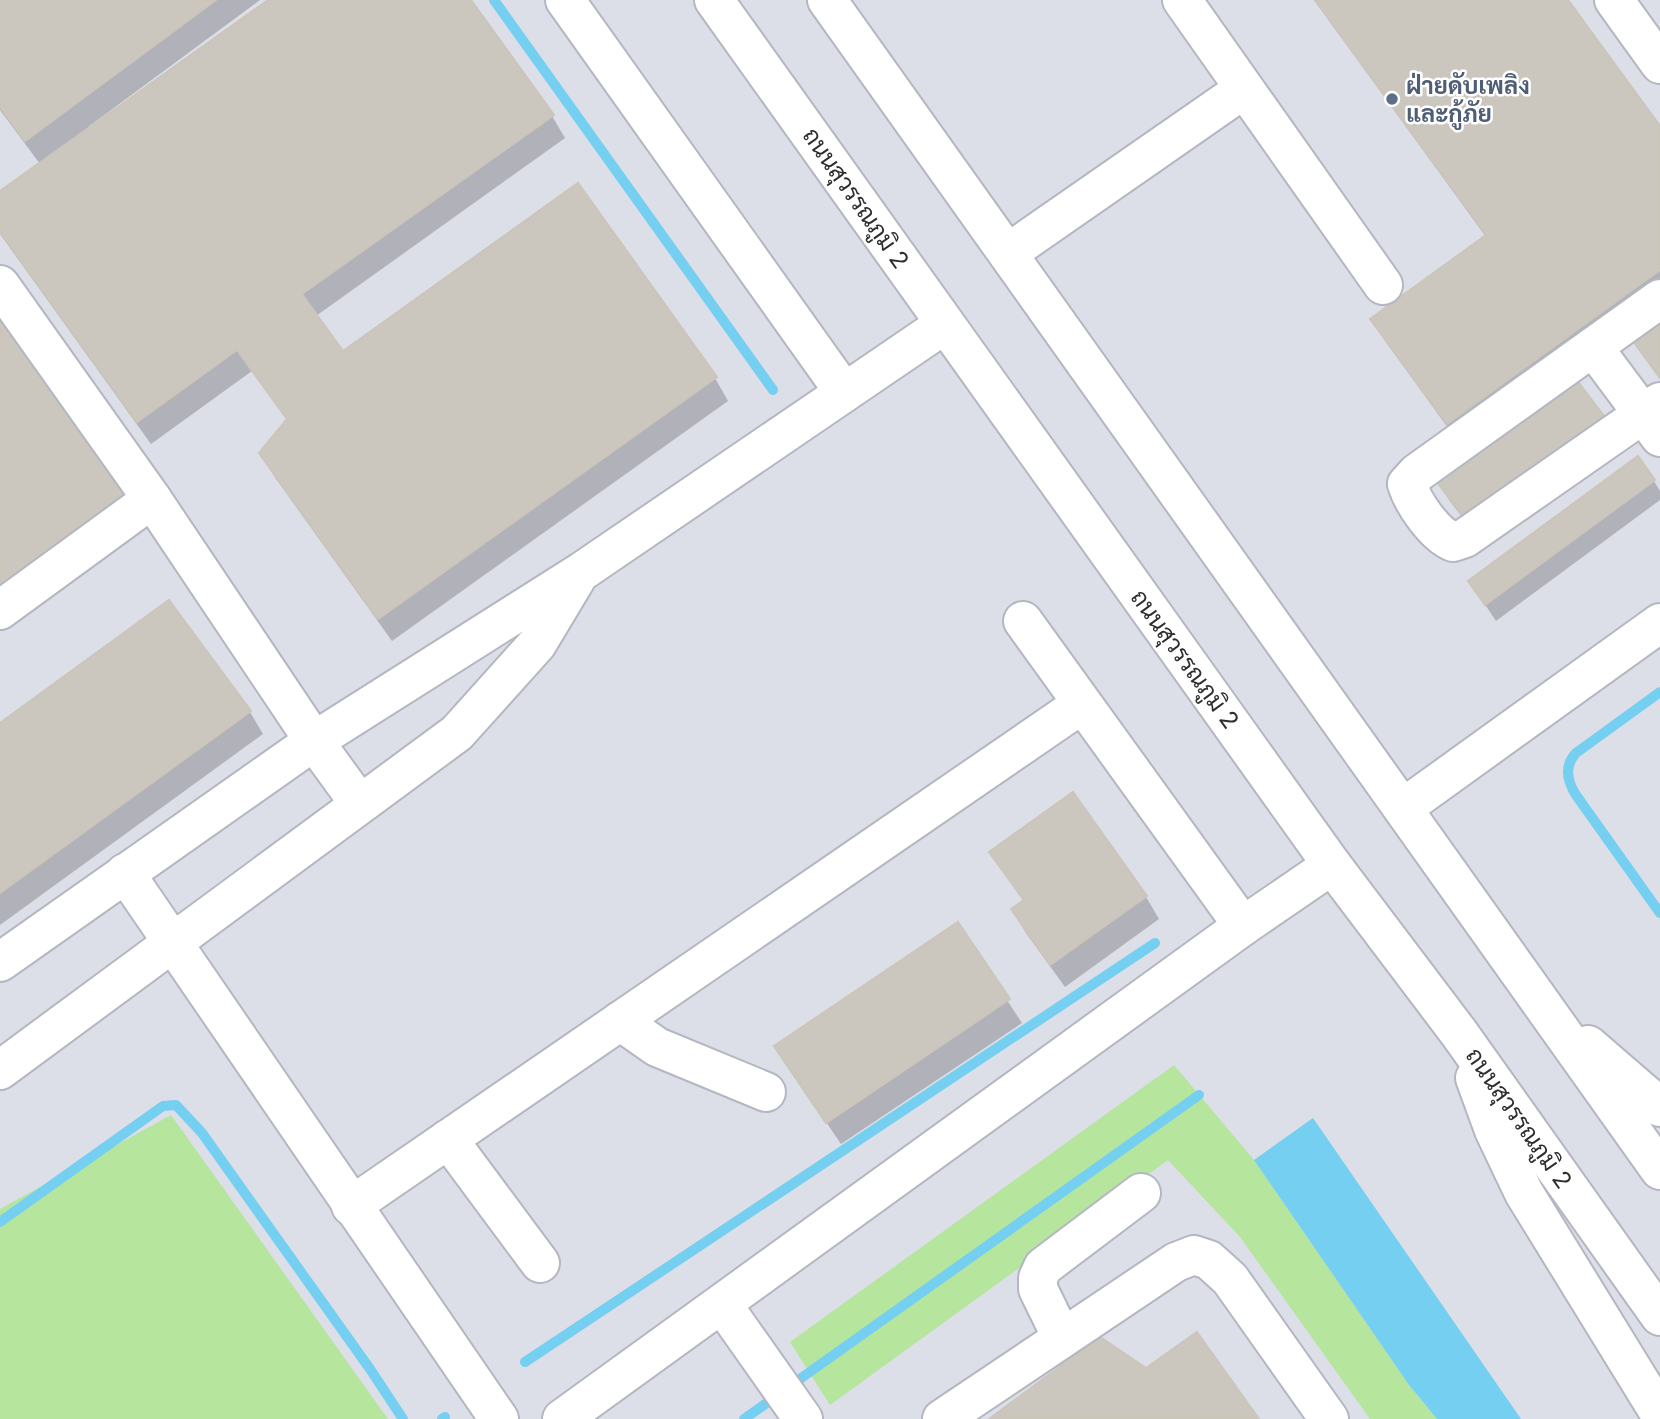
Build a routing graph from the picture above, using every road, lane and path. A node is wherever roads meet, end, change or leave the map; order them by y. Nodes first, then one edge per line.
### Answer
1 (565, 0) edge
2 (715, 0) edge
3 (827, 0) edge
4 (1182, 0) edge
5 (1614, 0) edge
6 (1660, 64) edge
7 (1244, 89) junction
8 (1008, 253) junction
9 (0, 285) edge
10 (1383, 285) dead end
11 (1660, 299) edge
12 (945, 324) junction
13 (1593, 347) junction
14 (844, 392) junction
15 (1654, 417) edge
16 (152, 499) junction
17 (581, 572) junction
18 (0, 610) edge
19 (1023, 621) dead end
20 (1660, 623) edge
21 (1082, 705) junction
22 (314, 740) junction
23 (359, 803) junction
24 (1403, 808) junction
25 (1332, 865) junction
26 (125, 873) junction
27 (1243, 926) junction
28 (172, 942) junction
29 (0, 962) edge
30 (1544, 1007) junction
31 (620, 1021) junction
32 (1459, 1033) junction
33 (0, 1070) edge
34 (766, 1092) dead end
35 (1660, 1107) edge
36 (448, 1139) junction
37 (1660, 1170) edge
38 (1141, 1193) dead end
39 (351, 1206) junction
40 (540, 1263) dead end
41 (722, 1304) junction
42 (1660, 1316) edge
43 (1062, 1338) junction
44 (797, 1410) edge
45 (1660, 1413) edge
46 (499, 1419) edge
47 (562, 1419) edge
48 (942, 1419) edge
49 (1329, 1419) edge

1 - 14 street
2 - 12 street, ถนนสุวรรณภูมิ 2
3 - 8 street
4 - 7 street
5 - 6 street
7 - 8 street
7 - 10 street
8 - 24 street
9 - 16 street
11 - 13 street
12 - 14 street
12 - 25 street, ถนนสุวรรณภูมิ 2
13 - 15 street
13 - 15 street
14 - 17 street
16 - 18 street
16 - 22 street
17 - 22 street
17 - 23 street
19 - 21 street
20 - 24 street
21 - 27 street
21 - 31 street
22 - 23 street
22 - 26 street
23 - 28 street
24 - 30 street
25 - 27 street
25 - 32 street, ถนนสุวรรณภูมิ 2
26 - 28 street
26 - 29 street
27 - 41 street
28 - 33 street
28 - 39 street
30 - 35 street
30 - 37 street
31 - 34 street
31 - 36 street
32 - 42 street, ถนนสุวรรณภูมิ 2
32 - 45 street
36 - 39 street
36 - 40 street
38 - 43 street
39 - 46 street
41 - 44 street
41 - 47 street
43 - 48 street
43 - 49 street

